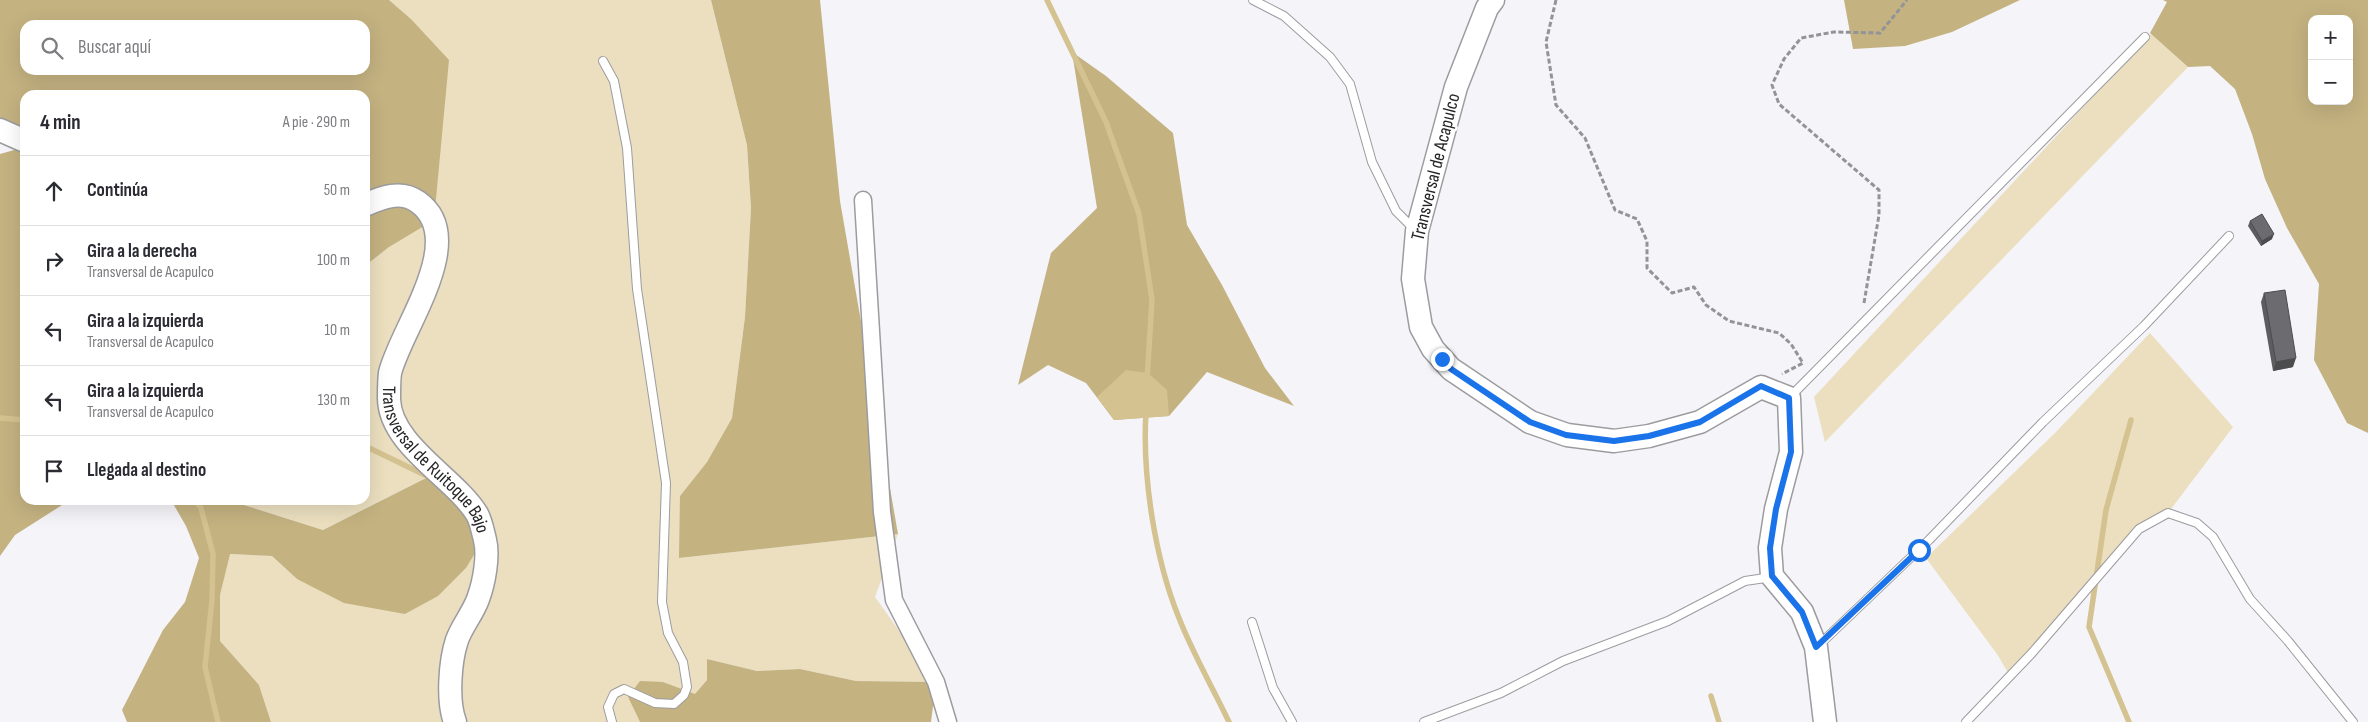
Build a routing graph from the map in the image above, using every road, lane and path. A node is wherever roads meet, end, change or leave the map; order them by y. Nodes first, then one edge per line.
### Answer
1 (1253, 0) edge
2 (1493, 0) edge
3 (1556, 0) edge
4 (1907, 0) edge
5 (2145, 37) dead end
6 (603, 61) dead end
7 (0, 130) edge
8 (20, 139) edge
9 (863, 200) dead end
10 (370, 202) edge
11 (1416, 231) junction
12 (2229, 236) dead end
13 (1855, 331) junction
14 (1761, 386) junction
15 (1789, 398) junction
16 (1772, 576) junction
17 (1252, 622) dead end
18 (1816, 647) junction
19 (455, 722) edge
20 (612, 722) edge
21 (948, 722) edge
22 (1292, 722) edge
23 (1424, 722) edge
24 (1825, 722) edge
25 (1966, 722) edge
26 (2353, 722) edge

1 - 11 lane
2 - 11 street, Transversal de Acapulco
3 - 14 path
4 - 13 path
5 - 13 lane
6 - 20 lane
7 - 8 street
9 - 21 street
10 - 19 street, Transversal de Ruitoque Bajo
11 - 14 street, Transversal de Acapulco
12 - 18 lane
13 - 15 lane
14 - 15 street
15 - 16 street
16 - 18 street
16 - 23 lane
17 - 22 lane
18 - 24 street
25 - 26 lane

